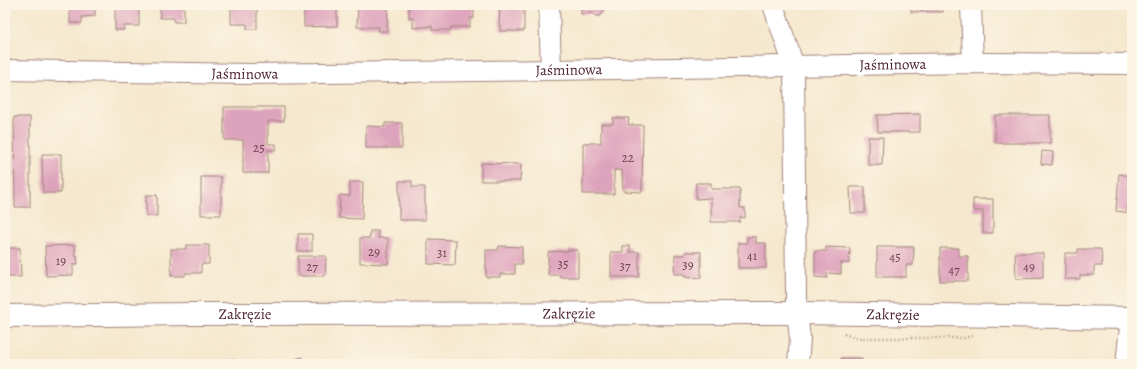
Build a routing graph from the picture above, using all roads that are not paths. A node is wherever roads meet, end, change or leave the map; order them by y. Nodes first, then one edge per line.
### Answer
1 (549, 5) edge
2 (774, 5) edge
3 (972, 5) edge
4 (973, 63) junction
5 (1132, 64) edge
6 (794, 66) junction
7 (5, 70) edge
8 (550, 70) junction
9 (798, 313) junction
10 (5, 316) edge
11 (1132, 318) edge
12 (798, 364) edge
13 (1126, 364) edge

1 - 8 street
2 - 6 street
3 - 4 street
4 - 5 street, Jaśminowa
4 - 6 street, Jaśminowa
6 - 8 street, Jaśminowa
6 - 9 street
7 - 8 street, Jaśminowa
9 - 10 street, Zakręzie
9 - 11 street, Zakręzie
9 - 12 street
11 - 13 street

